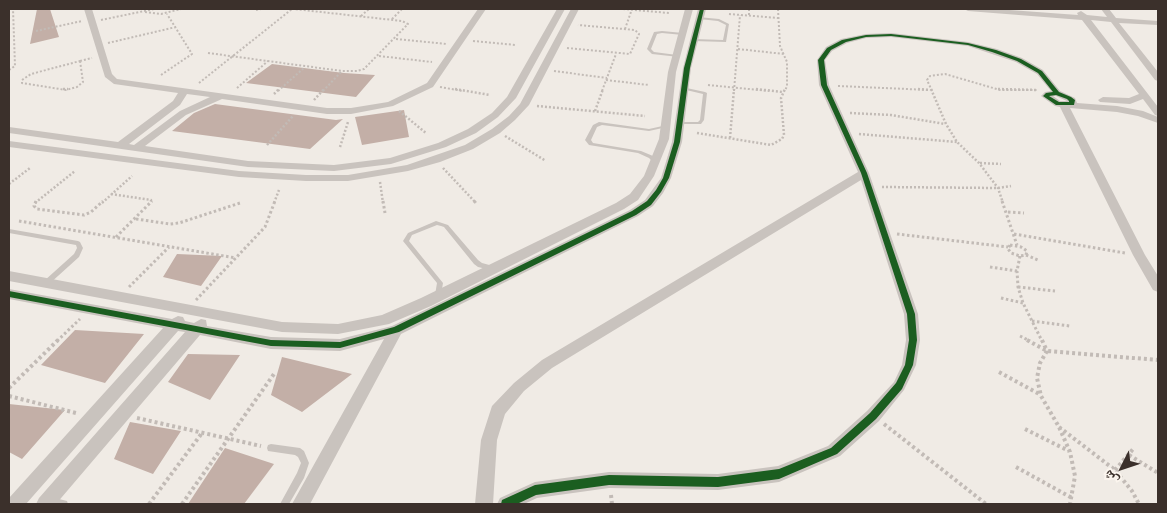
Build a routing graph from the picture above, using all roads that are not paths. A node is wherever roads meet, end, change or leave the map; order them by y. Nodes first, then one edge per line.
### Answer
1 (88, 9) edge
2 (482, 9) edge
3 (561, 9) edge
4 (575, 9) edge
5 (968, 9) edge
6 (1070, 9) edge
7 (1078, 9) edge
8 (1106, 10) edge
9 (1018, 11) edge
10 (698, 12) edge
11 (1158, 16) edge
12 (1084, 17) junction
13 (1112, 19) junction
14 (1158, 23) edge
15 (689, 37) junction
16 (677, 56) junction
17 (1158, 78) edge
18 (685, 86) junction
19 (187, 91) junction
20 (1145, 95) junction
21 (225, 96) junction
22 (1062, 98) junction
23 (1158, 113) edge
24 (1158, 120) edge
25 (665, 123) junction
26 (679, 126) junction
27 (9, 130) edge
28 (9, 144) edge
29 (120, 146) junction
30 (136, 148) junction
31 (655, 161) junction
32 (866, 180) junction
33 (9, 231) edge
34 (492, 268) junction
35 (9, 276) edge
36 (46, 283) junction
37 (1158, 286) edge
38 (9, 294) edge
39 (438, 295) junction
40 (188, 309) junction
41 (210, 314) junction
42 (174, 326) junction
43 (196, 330) junction
44 (396, 330) junction
45 (272, 448) road end
46 (53, 503) edge
47 (15, 504) edge
48 (284, 504) edge
49 (301, 504) edge
50 (484, 504) edge
51 (506, 504) edge

1 - 19 street
2 - 21 street
3 - 30 street
4 - 28 street
5 - 9 street
6 - 7 street
7 - 8 street
7 - 12 street
8 - 11 street
8 - 13 street
9 - 12 street
10 - 15 street
10 - 15 lane
12 - 13 street
12 - 20 street
13 - 14 street
13 - 17 street
15 - 16 street
15 - 16 lane
15 - 18 street
16 - 25 street
18 - 26 street
18 - 26 lane
19 - 21 street
19 - 29 street
20 - 22 street
20 - 23 street
21 - 30 street
22 - 24 street
22 - 32 street
22 - 37 street
25 - 26 street
25 - 31 street
25 - 31 lane
26 - 44 street
27 - 29 street
29 - 30 street
31 - 34 street
32 - 50 street
32 - 51 street
33 - 36 lane
34 - 39 street
34 - 39 lane
35 - 36 street
36 - 40 street
38 - 42 street
39 - 41 street
40 - 41 street
40 - 42 street
41 - 43 street
42 - 43 street
42 - 47 street
43 - 44 street
43 - 46 street
44 - 49 street
45 - 48 lane

